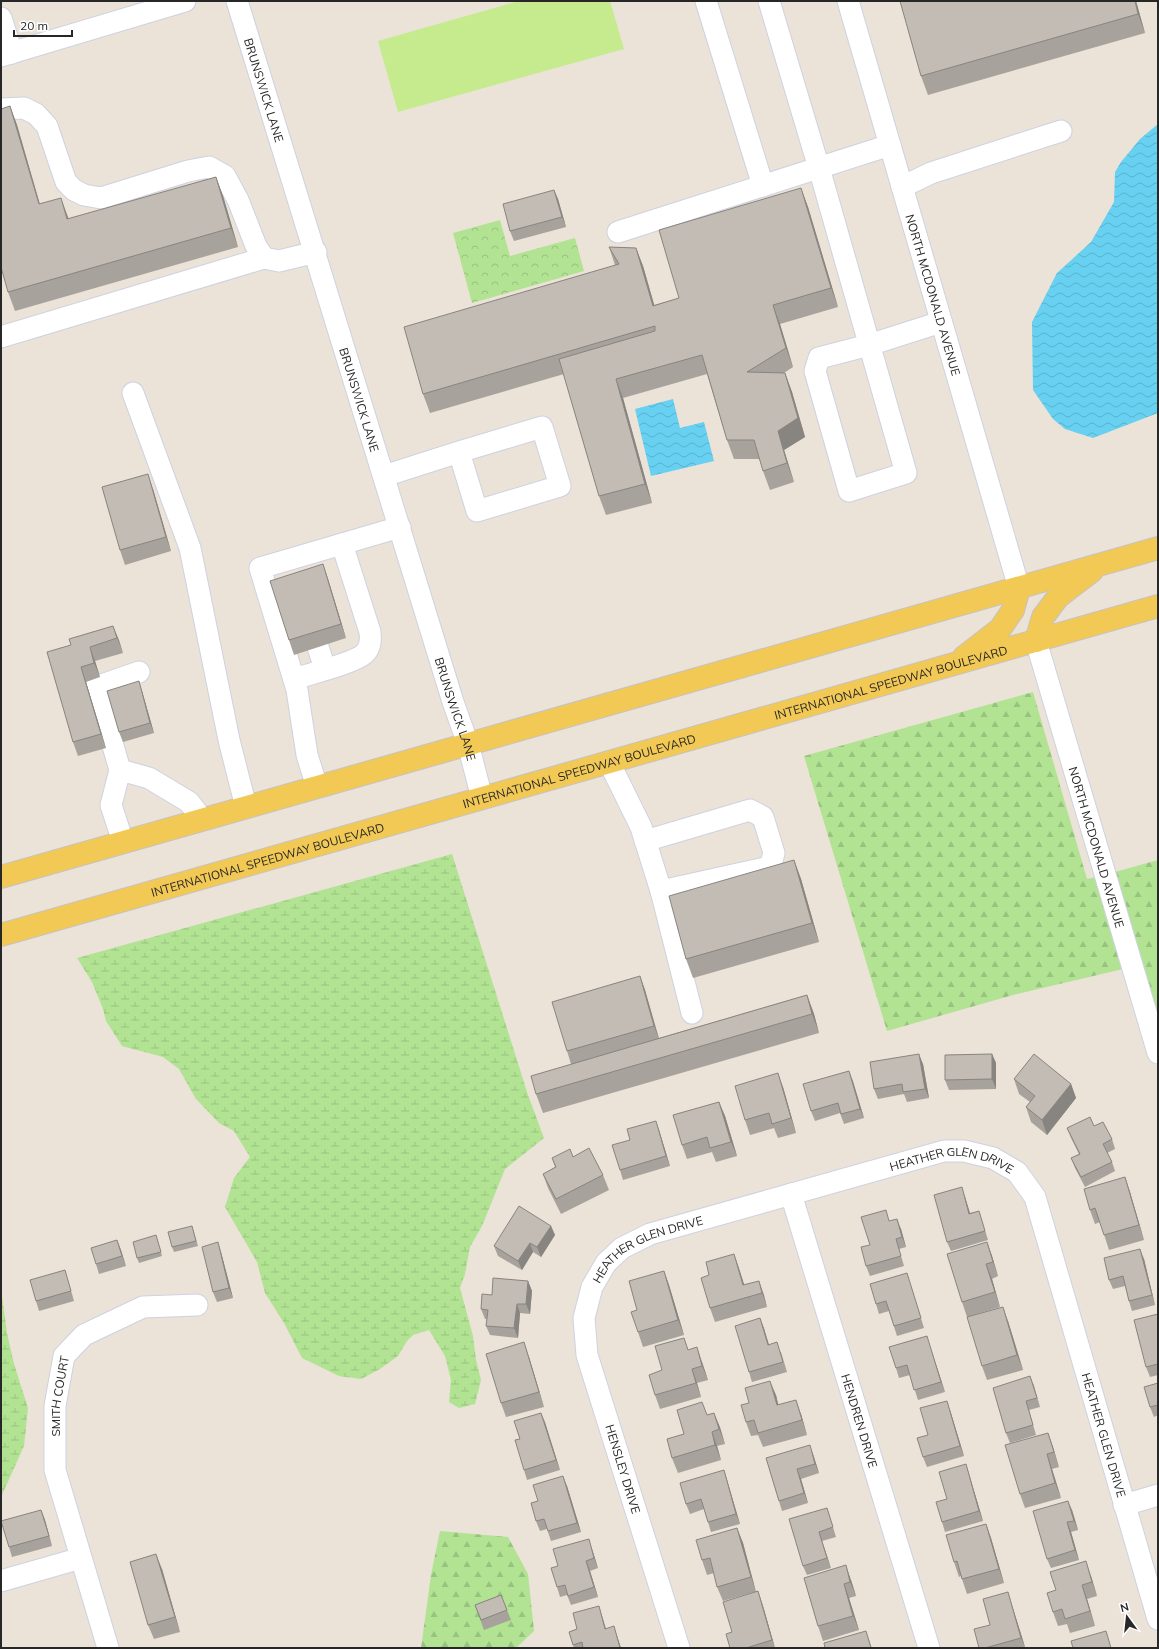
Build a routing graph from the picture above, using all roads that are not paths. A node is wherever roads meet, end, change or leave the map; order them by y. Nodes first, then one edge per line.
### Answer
1 (185, 1) edge
2 (237, 1) edge
3 (706, 1) edge
4 (769, 1) edge
5 (848, 1) edge
6 (1, 18) edge
7 (6, 54) edge
8 (1, 109) edge
9 (1061, 131) dead end
10 (890, 145) junction
11 (820, 168) junction
12 (763, 186) junction
13 (902, 187) junction
14 (618, 232) dead end
15 (316, 252) junction
16 (264, 258) junction
17 (941, 322) junction
18 (1, 337) edge
19 (869, 345) junction
20 (133, 393) dead end
21 (460, 452) junction
22 (384, 476) junction
23 (400, 527) junction
24 (342, 544) junction
25 (1158, 548) edge
26 (291, 559) junction
27 (1101, 565) junction
28 (298, 581) edge
29 (1019, 588) junction
30 (1158, 606) edge
31 (1036, 641) junction
32 (318, 647) dead end
33 (955, 664) junction
34 (325, 669) junction
35 (140, 672) dead end
36 (294, 679) junction
37 (468, 744) junction
38 (609, 762) junction
39 (120, 770) junction
40 (317, 787) junction
41 (482, 798) junction
42 (246, 807) junction
43 (202, 820) junction
44 (645, 840) junction
45 (123, 842) junction
46 (1, 877) edge
47 (661, 891) junction
48 (1, 935) edge
49 (692, 1012) dead end
50 (1158, 1053) edge
51 (792, 1194) junction
52 (592, 1287) joint
53 (197, 1305) dead end
54 (1158, 1495) edge
55 (1124, 1505) junction
56 (81, 1558) junction
57 (1, 1580) edge
58 (1158, 1619) edge
59 (108, 1648) edge
60 (679, 1648) edge
61 (929, 1648) edge

1 - 7 street
2 - 15 street, BRUNSWICK LANE
3 - 12 street
4 - 11 street
5 - 10 street, NORTH MCDONALD AVENUE
6 - 7 street
8 - 16 street
9 - 13 street
10 - 11 street
10 - 13 street, NORTH MCDONALD AVENUE
11 - 12 street
11 - 19 street
12 - 14 street
13 - 17 street, NORTH MCDONALD AVENUE
15 - 16 street
15 - 22 street, BRUNSWICK LANE
16 - 18 street
17 - 19 street
17 - 29 street, NORTH MCDONALD AVENUE
19 - 19 street
20 - 42 street
21 - 21 street
21 - 22 street
22 - 23 street, BRUNSWICK LANE
23 - 24 street
23 - 37 street, BRUNSWICK LANE
24 - 26 street
24 - 34 street
25 - 27 main road
26 - 28 street
26 - 36 street
27 - 29 main road
27 - 31 main road
29 - 33 main road
29 - 37 main road
30 - 31 main road, INTERNATIONAL SPEEDWAY BOULEVARD
31 - 33 main road, INTERNATIONAL SPEEDWAY BOULEVARD
31 - 50 street, NORTH MCDONALD AVENUE
32 - 34 street
33 - 38 main road, INTERNATIONAL SPEEDWAY BOULEVARD
34 - 36 street
35 - 39 street
36 - 40 street
37 - 40 main road
37 - 41 street, BRUNSWICK LANE
38 - 41 main road, INTERNATIONAL SPEEDWAY BOULEVARD
38 - 44 street
39 - 43 street
39 - 45 street
40 - 42 main road
41 - 48 main road, INTERNATIONAL SPEEDWAY BOULEVARD
42 - 43 main road
43 - 45 main road
44 - 47 street
44 - 47 street
45 - 46 main road
47 - 49 street
51 - 52 street, HEATHER GLEN DRIVE
51 - 55 street, HEATHER GLEN DRIVE
51 - 61 street, HENDREN DRIVE
52 - 60 street, HENSLEY DRIVE
53 - 56 street, SMITH COURT
54 - 55 street
55 - 58 street, HEATHER GLEN DRIVE
56 - 57 street
56 - 59 street, SMITH COURT

